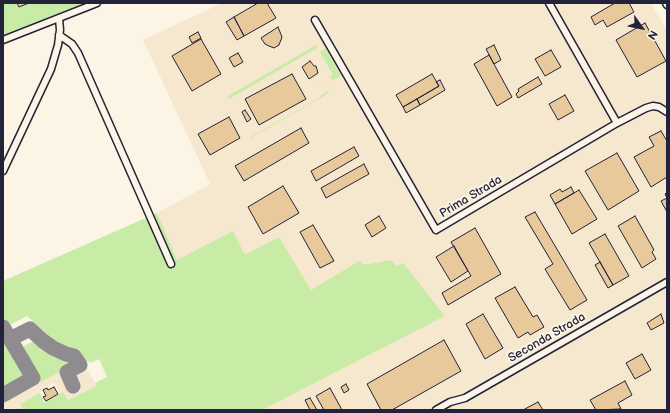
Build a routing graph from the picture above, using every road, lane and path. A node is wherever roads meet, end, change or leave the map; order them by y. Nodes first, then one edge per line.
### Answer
1 (98, 3) edge
2 (549, 3) edge
3 (59, 18) junction
4 (315, 20) dead end
5 (60, 35) junction
6 (3, 40) edge
7 (667, 112) edge
8 (617, 123) junction
9 (3, 171) edge
10 (171, 264) dead end
11 (667, 282) edge
12 (436, 410) edge

1 - 3 street
2 - 8 street
3 - 5 street
3 - 6 street
4 - 8 street, Prima Strada
5 - 9 street
5 - 10 street
7 - 8 street, Prima Strada
11 - 12 street, Seconda Strada

